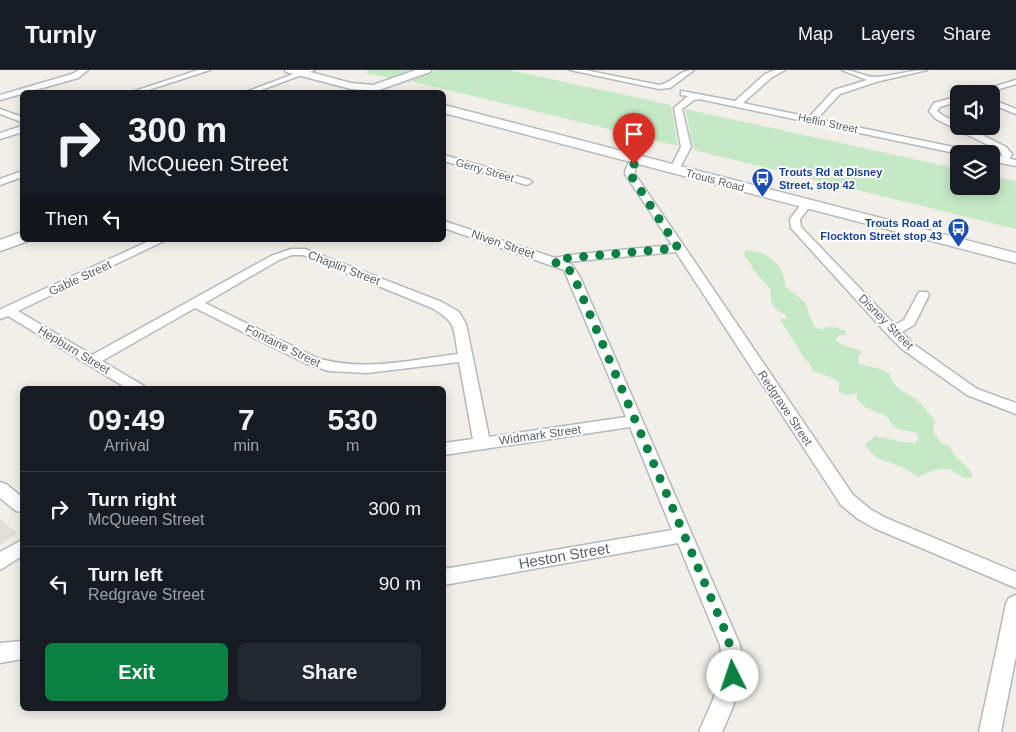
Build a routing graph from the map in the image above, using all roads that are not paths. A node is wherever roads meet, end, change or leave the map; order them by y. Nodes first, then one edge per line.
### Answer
1 (84, 70) edge
2 (206, 70) edge
3 (290, 70) edge
4 (426, 70) edge
5 (574, 70) edge
6 (690, 70) edge
7 (781, 70) edge
8 (846, 70) edge
9 (923, 70) edge
10 (307, 72) edge
11 (874, 80) junction
12 (1016, 82) edge
13 (1000, 87) edge
14 (27, 90) edge
15 (142, 90) edge
16 (256, 90) edge
17 (378, 90) edge
18 (20, 92) edge
19 (684, 93) dead end
20 (696, 97) junction
21 (0, 98) edge
22 (950, 101) edge
23 (736, 104) junction
24 (1000, 105) edge
25 (446, 110) edge
26 (0, 111) edge
27 (1016, 112) edge
28 (20, 119) edge
29 (811, 120) junction
30 (950, 123) edge
31 (20, 130) edge
32 (974, 135) edge
33 (0, 136) edge
34 (950, 149) edge
35 (446, 158) edge
36 (1000, 159) edge
37 (638, 160) junction
38 (1005, 160) junction
39 (456, 161) junction
40 (1016, 163) edge
41 (446, 167) edge
42 (675, 169) junction
43 (20, 175) edge
44 (4, 181) edge
45 (526, 182) dead end
46 (20, 185) edge
47 (807, 204) junction
48 (446, 225) edge
49 (20, 238) edge
50 (156, 242) edge
51 (0, 246) edge
52 (678, 248) junction
53 (1016, 258) edge
54 (554, 262) junction
55 (923, 295) dead end
56 (195, 303) junction
57 (4, 313) edge
58 (893, 332) junction
59 (465, 357) junction
60 (92, 360) junction
61 (134, 386) edge
62 (1016, 409) edge
63 (636, 421) junction
64 (482, 444) junction
65 (446, 450) edge
66 (0, 488) edge
67 (20, 504) edge
68 (683, 535) junction
69 (20, 549) edge
70 (0, 562) edge
71 (446, 577) edge
72 (1016, 580) edge
73 (1016, 604) edge
74 (1013, 640) edge
75 (20, 650) edge
76 (0, 653) edge
77 (710, 732) edge
78 (990, 732) edge

1 - 14 street
2 - 15 street
3 - 10 street
4 - 17 street
5 - 6 street
7 - 23 street
8 - 11 street
9 - 11 street
10 - 16 street
10 - 17 street
11 - 29 street
12 - 13 street
18 - 21 street
19 - 20 street, Heflin Street
20 - 23 street, Heflin Street
20 - 42 street
22 - 30 street
23 - 29 street, Heflin Street
24 - 27 street
25 - 37 street, Trouts Road
26 - 28 street
29 - 34 street, Heflin Street
31 - 33 street
32 - 38 street
35 - 39 street, Gerry Street
36 - 38 street
37 - 42 street, Trouts Road
37 - 52 street, Redgrave Street
38 - 40 street
39 - 41 street
39 - 45 street, Gerry Street
42 - 47 street, Trouts Road
43 - 44 street
44 - 46 street
47 - 53 street, Trouts Road
47 - 58 street, Disney Street
48 - 54 street, Niven Street
49 - 51 street
50 - 57 street, Gable Street
52 - 54 street
52 - 72 street, Redgrave Street
54 - 63 street, Niven Street
55 - 58 street
56 - 59 street, Fontaine Street
56 - 59 street, Chaplin Street
56 - 60 street, Chaplin Street
57 - 60 street, Hepburn Street
58 - 62 street, Disney Street
59 - 64 street, Chaplin Street
60 - 61 street, Hepburn Street
63 - 64 street, Widmark Street
63 - 68 street, Niven Street
64 - 65 street, Widmark Street
66 - 67 street
68 - 71 street, Heston Street
68 - 77 street, Niven Street
69 - 70 street
73 - 74 street
74 - 78 street
75 - 76 street

